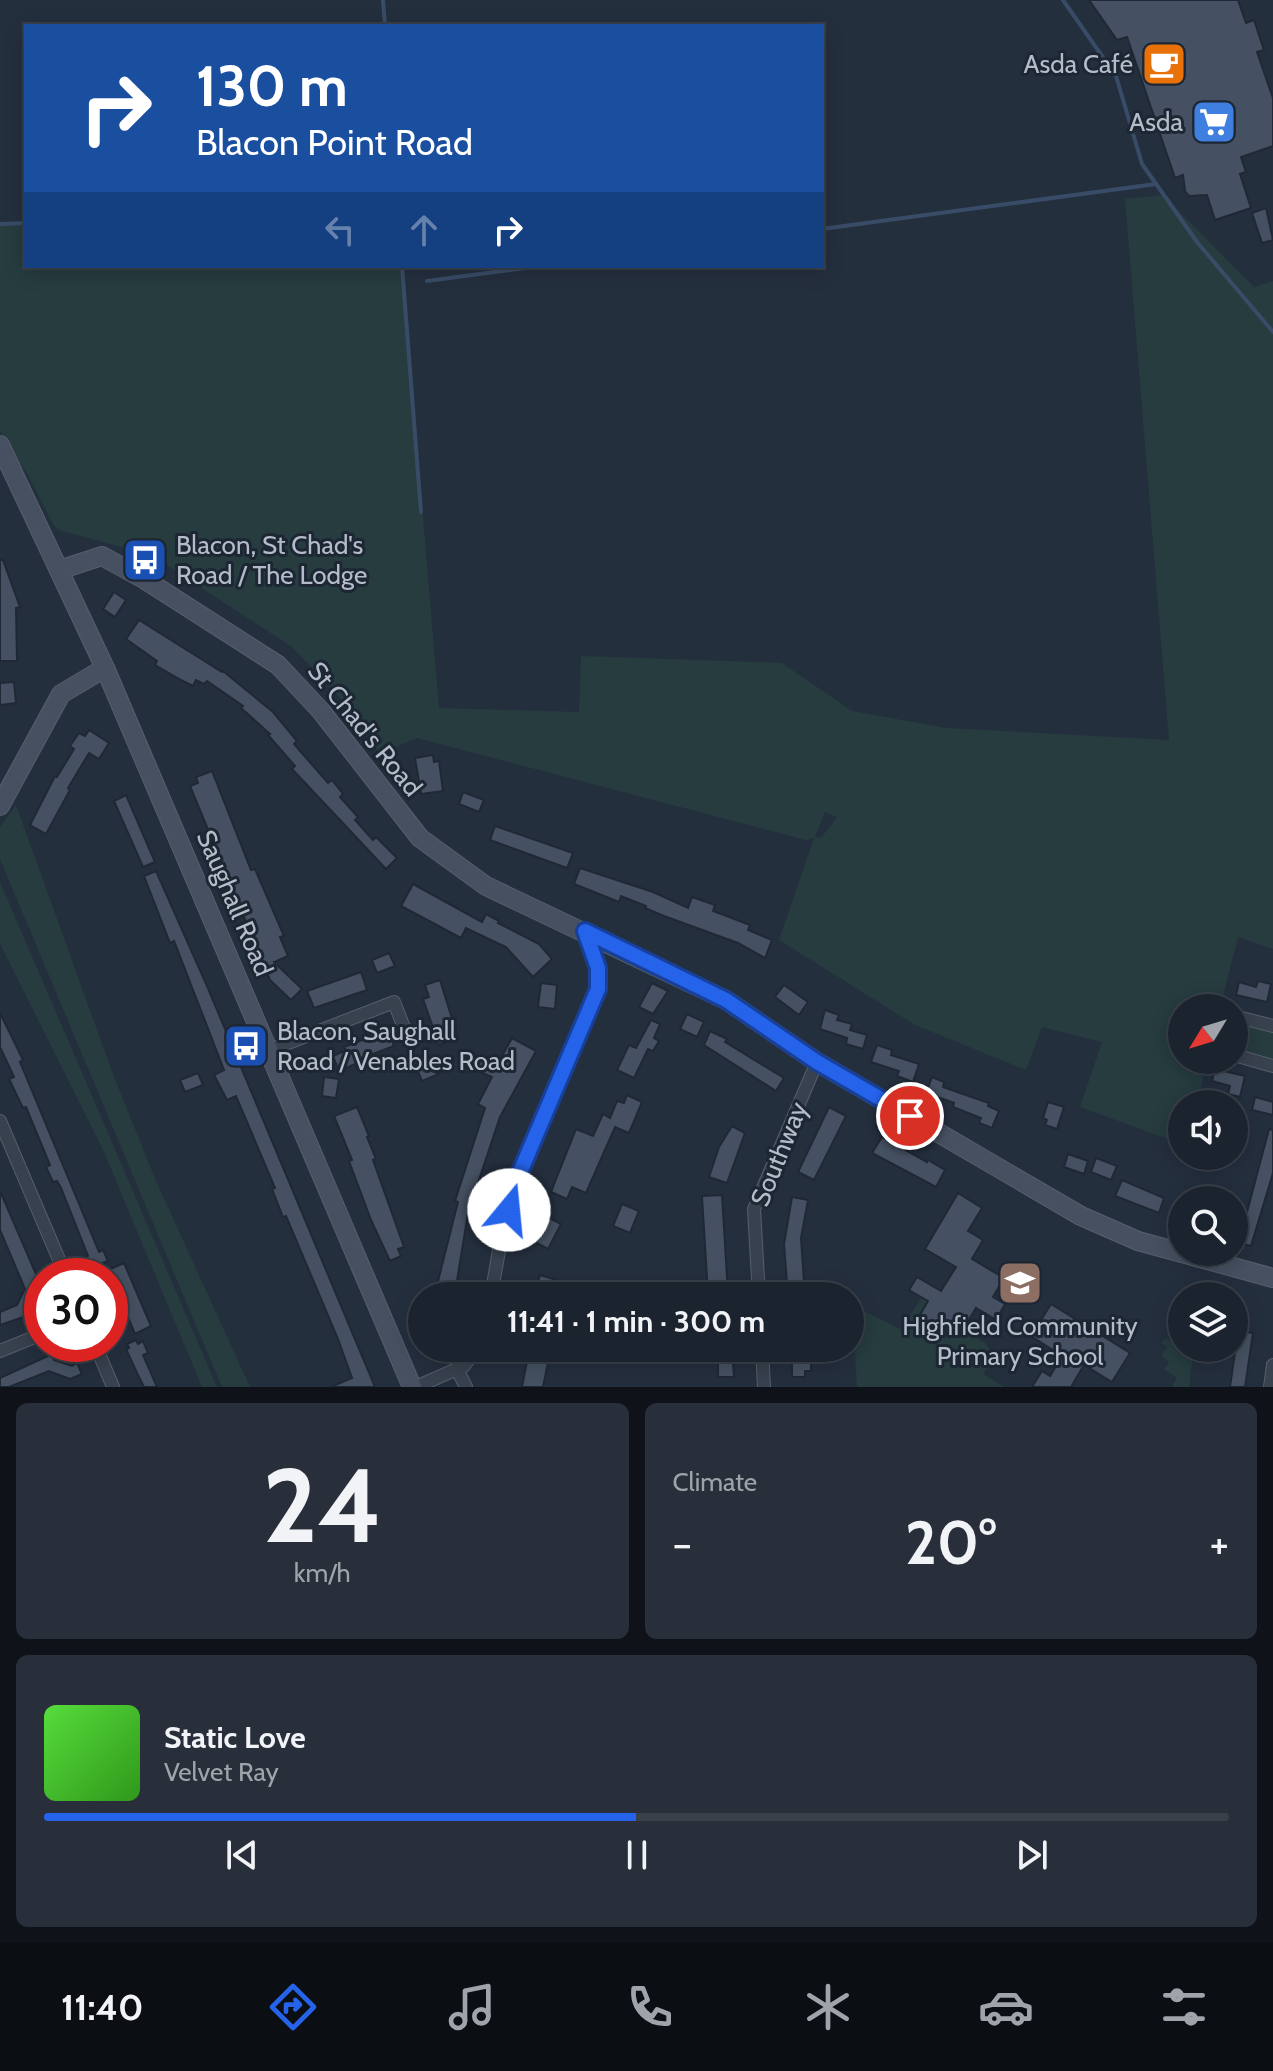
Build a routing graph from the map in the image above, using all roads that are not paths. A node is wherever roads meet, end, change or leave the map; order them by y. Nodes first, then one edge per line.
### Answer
1 (0, 445) edge
2 (59, 570) junction
3 (105, 668) junction
4 (0, 806) edge
5 (590, 934) junction
6 (1248, 1020) edge
7 (1273, 1026) edge
8 (408, 1038) dead end
9 (270, 1050) junction
10 (1248, 1059) edge
11 (817, 1062) junction
12 (1273, 1066) edge
13 (0, 1121) edge
14 (3, 1138) edge
15 (58, 1258) edge
16 (1272, 1273) edge
17 (493, 1282) edge
18 (758, 1282) edge
19 (24, 1341) edge
20 (0, 1351) edge
21 (103, 1362) edge
22 (467, 1362) edge
23 (763, 1362) edge
24 (1273, 1365) edge
25 (457, 1369) junction
26 (113, 1387) edge
27 (414, 1387) edge
28 (466, 1387) edge
29 (764, 1387) edge
30 (1270, 1387) edge

1 - 2 street, Saughall Road
2 - 3 street, Saughall Road
2 - 5 street, St Chad's Road
3 - 4 street
3 - 9 street, Saughall Road
5 - 11 street, St Chad's Road
5 - 17 street
6 - 7 street
8 - 9 street
9 - 27 street, Saughall Road
10 - 12 street
11 - 16 street, St Chad's Road
11 - 18 street, Southway
13 - 14 street
14 - 15 street
19 - 20 street
21 - 26 street
22 - 25 street
23 - 29 street
24 - 30 street
25 - 27 street
25 - 28 street

